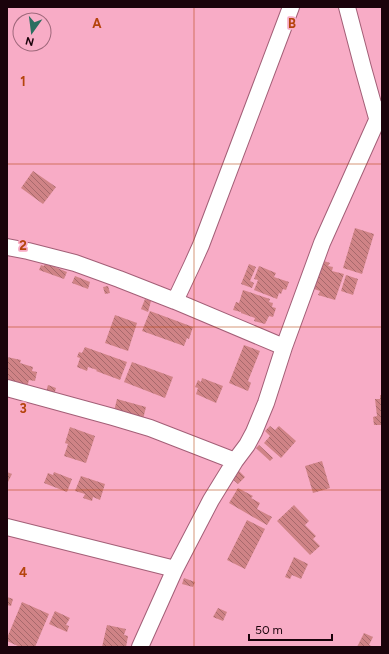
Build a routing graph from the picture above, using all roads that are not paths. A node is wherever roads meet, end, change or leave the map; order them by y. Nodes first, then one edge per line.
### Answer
1 (292, 7) edge
2 (347, 7) edge
3 (380, 114) edge
4 (7, 247) edge
5 (174, 301) junction
6 (284, 347) junction
7 (7, 388) edge
8 (234, 461) junction
9 (7, 527) edge
10 (175, 569) junction
11 (140, 647) edge

1 - 5 street
2 - 3 street
3 - 6 street
4 - 5 street
5 - 6 street
6 - 8 street
7 - 8 street
8 - 10 street
9 - 10 street
10 - 11 street

